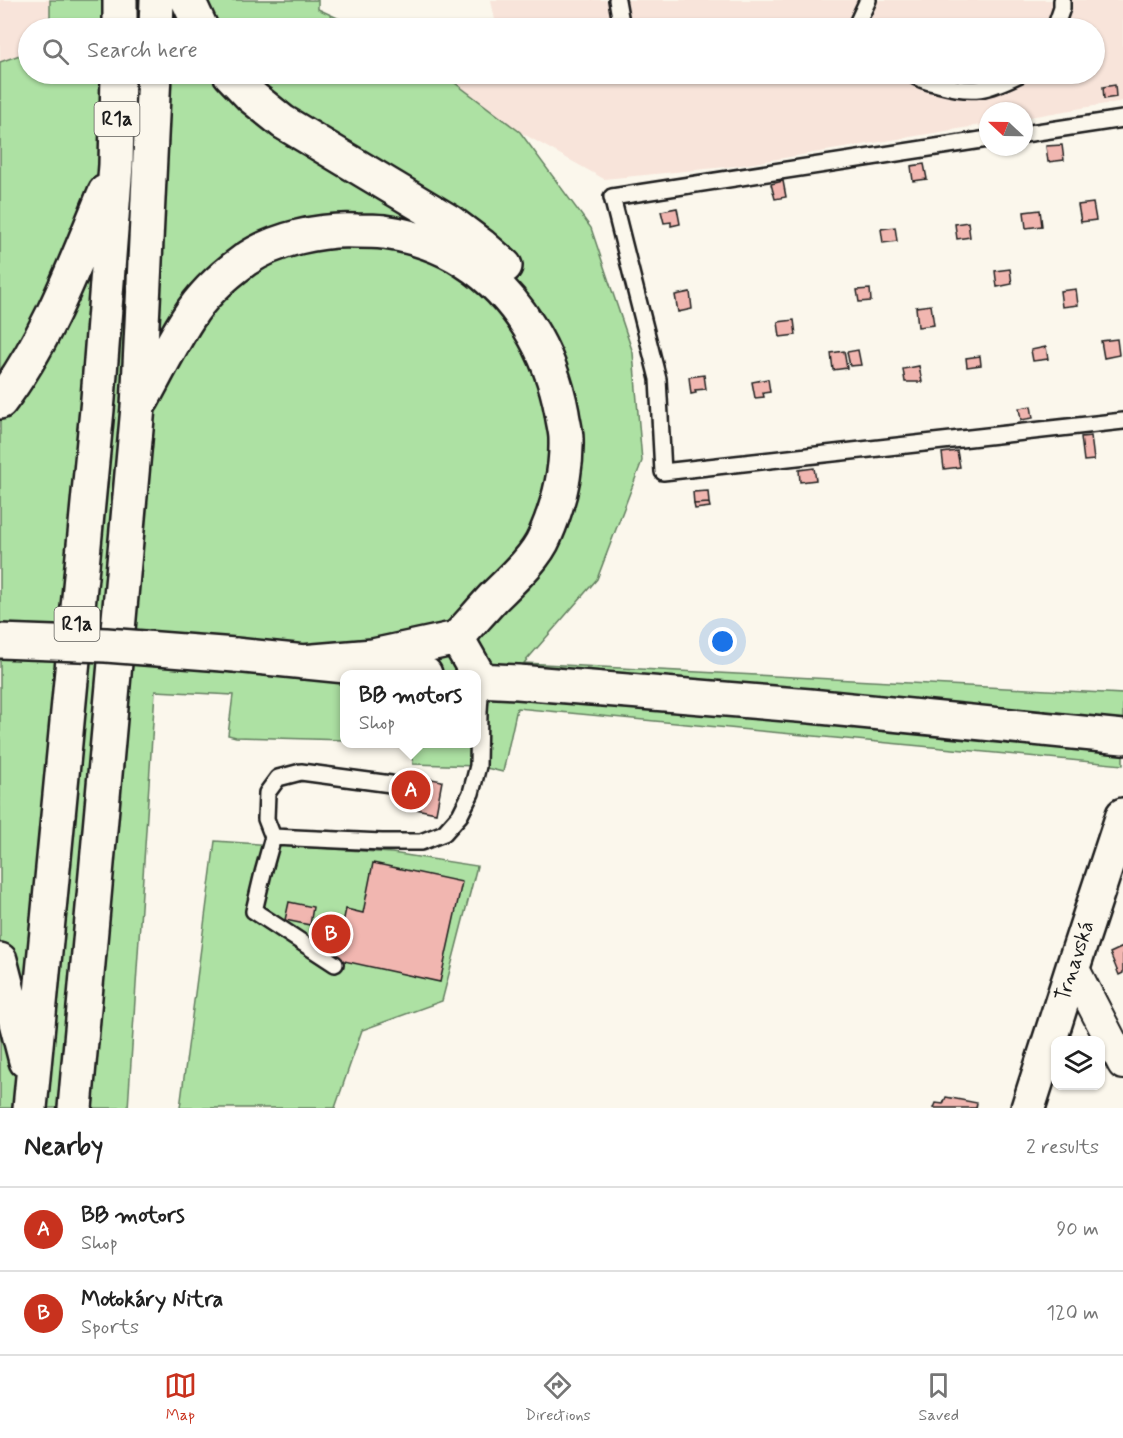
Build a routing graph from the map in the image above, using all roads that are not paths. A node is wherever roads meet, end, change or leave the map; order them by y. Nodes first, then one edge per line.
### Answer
1 (120, 0) edge
2 (157, 0) edge
3 (188, 0) edge
4 (617, 0) edge
5 (868, 0) edge
6 (1062, 0) edge
7 (120, 18) edge
8 (156, 18) edge
9 (196, 18) edge
10 (620, 18) edge
11 (860, 18) edge
12 (1058, 18) edge
13 (118, 84) edge
14 (154, 84) edge
15 (240, 84) edge
16 (938, 84) edge
17 (997, 84) edge
18 (1123, 119) edge
19 (1033, 133) edge
20 (979, 140) edge
21 (116, 165) junction
22 (0, 402) edge
23 (138, 407) junction
24 (1123, 421) edge
25 (457, 638) junction
26 (0, 641) edge
27 (302, 662) junction
28 (378, 670) edge
29 (474, 670) edge
30 (481, 680) edge
31 (1123, 737) edge
32 (478, 748) edge
33 (391, 784) dead end
34 (1123, 815) edge
35 (273, 837) junction
36 (0, 960) edge
37 (334, 964) dead end
38 (1072, 967) junction
39 (1123, 1064) edge
40 (31, 1096) edge
41 (75, 1108) edge
42 (1028, 1108) edge

1 - 7 main road
2 - 8 main road
3 - 9 main road
4 - 10 lane
5 - 11 lane
6 - 12 lane
13 - 21 main road, R1a
14 - 23 main road, R1a
15 - 25 main road
16 - 17 lane
18 - 19 lane
20 - 24 lane
21 - 22 main road
21 - 40 main road, R1a
23 - 25 main road
23 - 41 main road, R1a
25 - 27 main road
25 - 29 main road
26 - 27 main road, bridge
27 - 28 main road
30 - 31 main road
32 - 35 lane
33 - 35 lane
34 - 38 main road, Trnavská
35 - 37 lane
36 - 40 main road
38 - 39 street
38 - 42 main road, Trnavská

